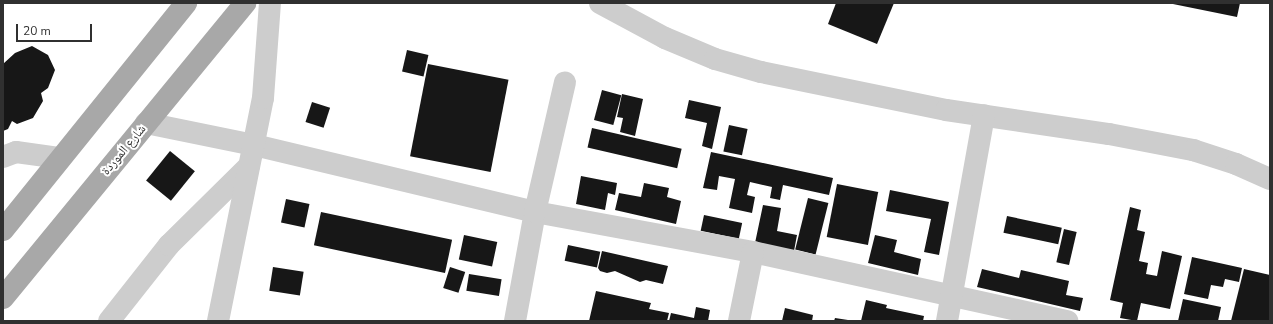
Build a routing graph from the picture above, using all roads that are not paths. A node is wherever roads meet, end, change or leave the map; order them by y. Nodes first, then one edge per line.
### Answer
1 (186, 3) edge
2 (245, 3) edge
3 (270, 3) edge
4 (600, 3) edge
5 (565, 82) dead end
6 (984, 116) junction
7 (146, 123) junction
8 (254, 145) junction
9 (3, 157) edge
10 (59, 158) junction
11 (1236, 164) junction
12 (249, 166) junction
13 (1270, 169) edge
14 (1270, 179) edge
15 (535, 212) junction
16 (3, 230) edge
17 (754, 252) junction
18 (951, 297) junction
19 (3, 298) edge
20 (109, 321) edge
21 (218, 321) edge
22 (515, 321) edge
23 (739, 321) edge
24 (947, 321) edge
25 (1068, 321) edge

1 - 10 main road
2 - 7 main road, شارع الموردة
3 - 8 street
4 - 6 street
5 - 15 street
6 - 11 street
6 - 18 street
7 - 8 street
7 - 19 main road, شارع الموردة
8 - 12 street
8 - 15 street
9 - 10 street
10 - 16 main road
11 - 13 street
11 - 14 street
12 - 20 street
12 - 21 street
15 - 17 street
15 - 22 street
17 - 18 street
17 - 23 street
18 - 24 street
18 - 25 street

